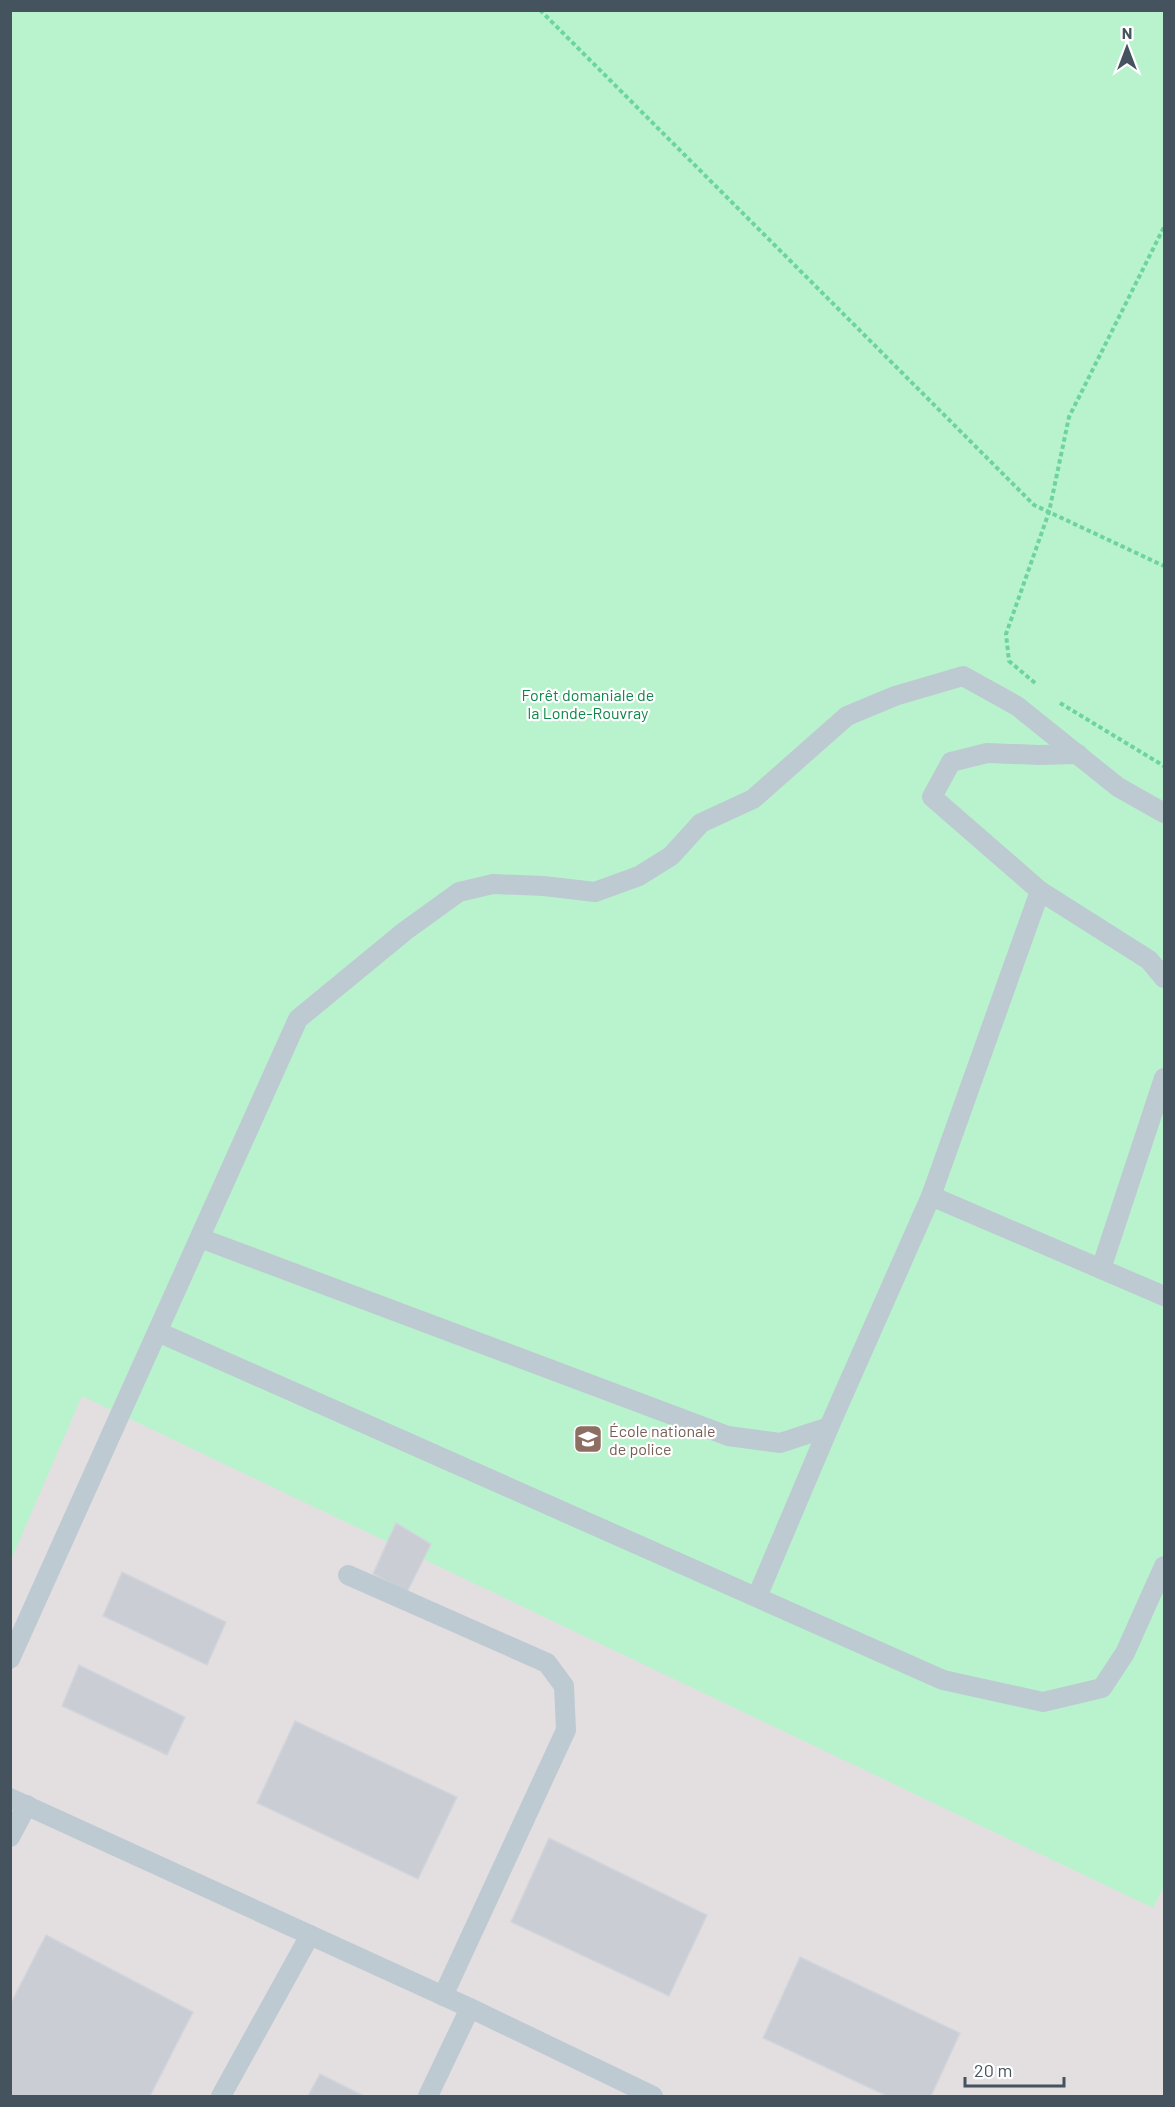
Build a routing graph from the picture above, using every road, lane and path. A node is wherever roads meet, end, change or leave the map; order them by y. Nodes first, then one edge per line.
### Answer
1 (540, 10) edge
2 (1164, 228) edge
3 (1049, 512) junction
4 (1164, 566) edge
5 (1036, 684) dead end
6 (1054, 700) dead end
7 (1078, 754) junction
8 (1164, 766) edge
9 (1164, 813) edge
10 (1040, 891) junction
11 (1164, 978) edge
12 (1164, 1078) edge
13 (931, 1196) junction
14 (200, 1238) junction
15 (1101, 1269) junction
16 (1164, 1296) edge
17 (158, 1332) junction
18 (829, 1427) junction
19 (1164, 1566) edge
20 (348, 1575) dead end
21 (758, 1597) junction
22 (10, 1659) edge
23 (19, 1801) edge
24 (10, 1837) edge
25 (310, 1935) junction
26 (443, 1996) junction
27 (470, 2008) junction
28 (221, 2097) edge
29 (428, 2097) edge
30 (653, 2097) edge

1 - 3 path
2 - 3 path
3 - 4 path
3 - 5 path
6 - 8 path
7 - 9 lane
7 - 10 lane
7 - 14 lane
10 - 11 lane
10 - 13 lane
12 - 15 lane
13 - 15 lane
13 - 18 lane
14 - 17 lane
14 - 18 lane
15 - 16 lane
17 - 21 lane
17 - 22 lane
18 - 21 lane
19 - 21 lane
20 - 26 lane
23 - 24 lane
23 - 25 lane
25 - 26 lane
25 - 28 lane
26 - 27 lane
27 - 29 lane
27 - 30 lane

